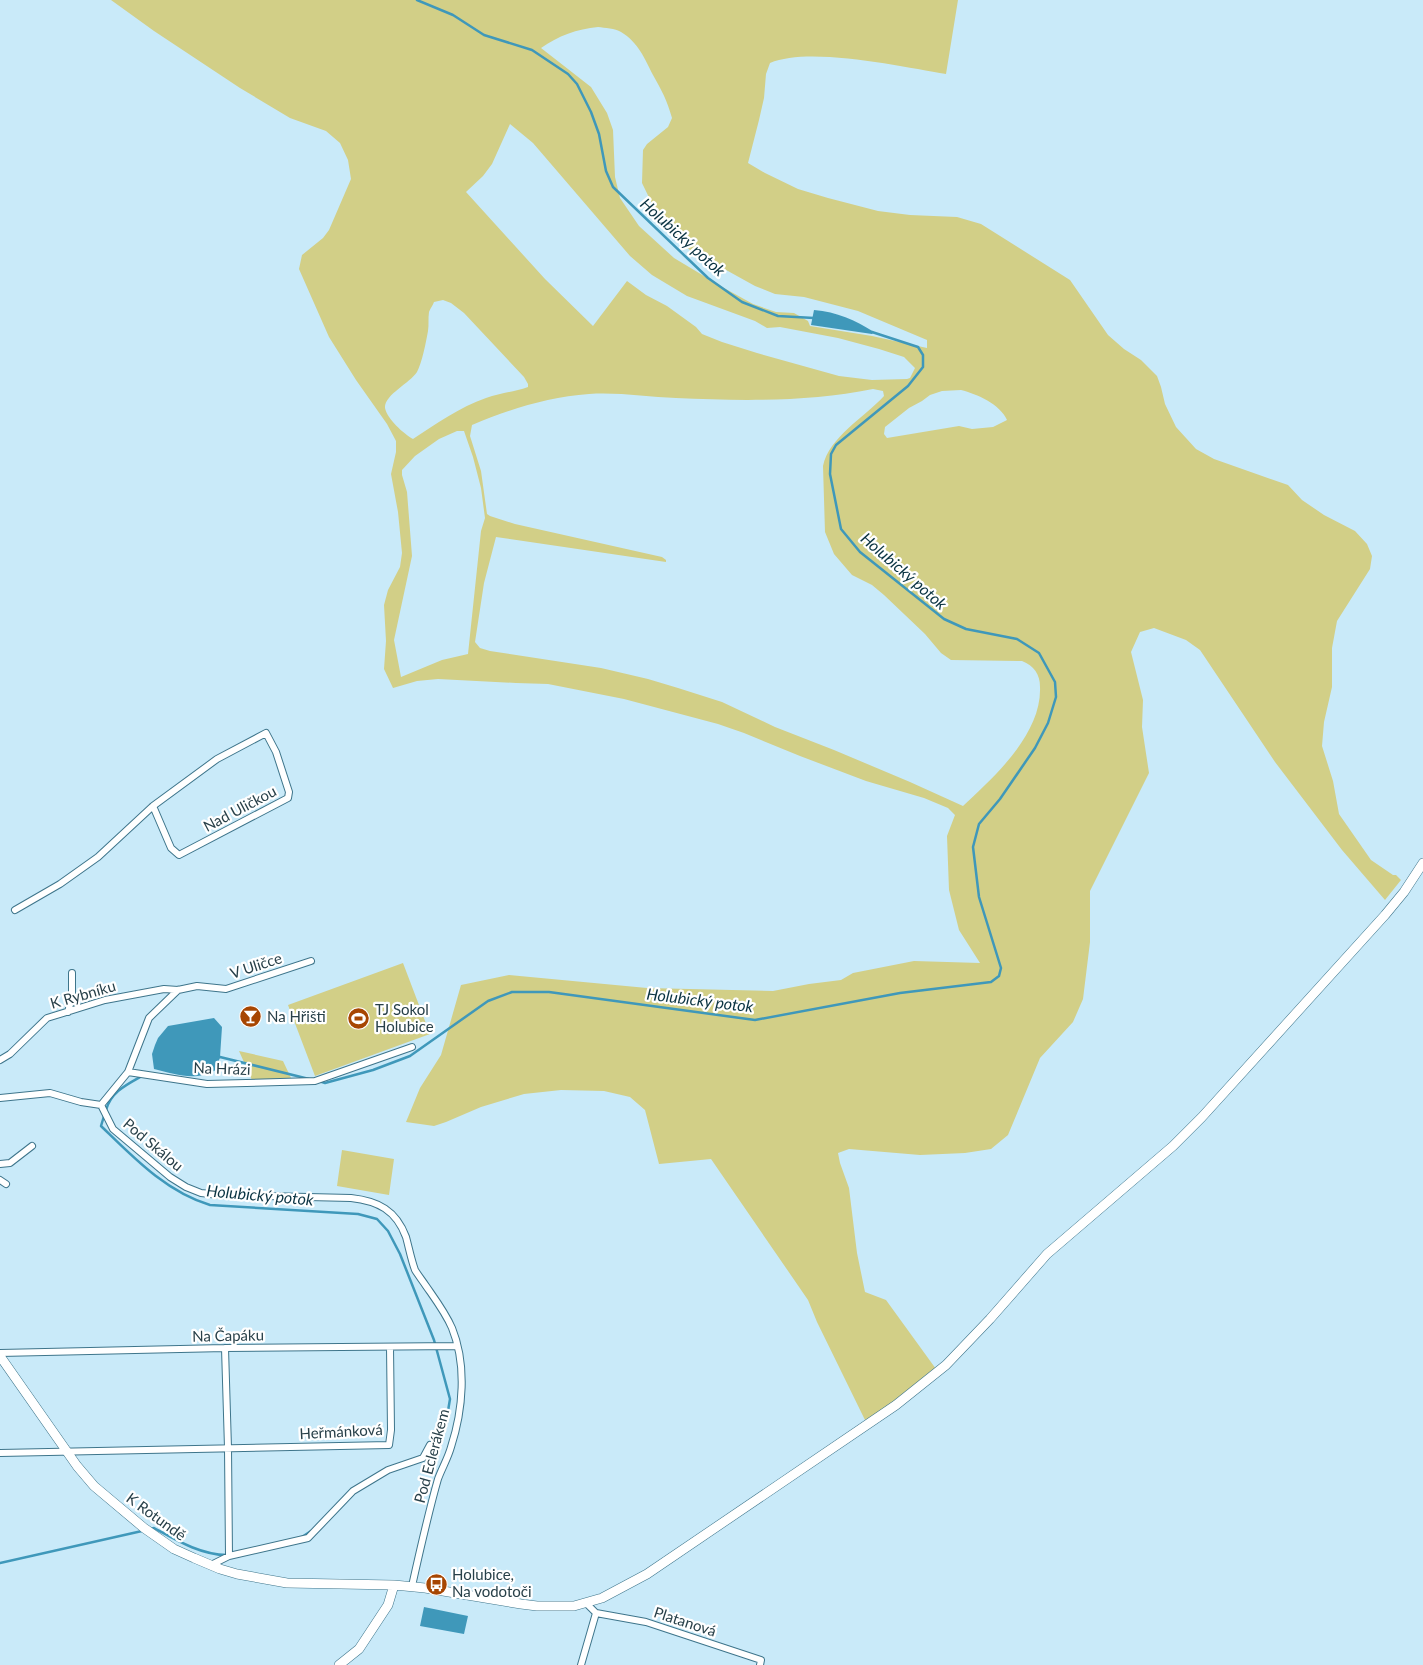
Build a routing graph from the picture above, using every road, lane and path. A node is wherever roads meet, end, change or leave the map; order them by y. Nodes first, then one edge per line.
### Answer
1 (152, 806) junction
2 (1423, 863) edge
3 (15, 910) dead end
4 (311, 961) dead end
5 (72, 973) dead end
6 (178, 990) junction
7 (68, 1012) junction
8 (412, 1047) dead end
9 (0, 1060) edge
10 (128, 1072) junction
11 (0, 1098) edge
12 (101, 1105) junction
13 (32, 1146) dead end
14 (0, 1164) edge
15 (0, 1180) edge
16 (6, 1184) dead end
17 (351, 1198) joint
18 (457, 1346) junction
19 (390, 1347) junction
20 (225, 1348) junction
21 (0, 1355) edge
22 (430, 1445) dead end
23 (228, 1448) junction
24 (68, 1452) junction
25 (0, 1453) edge
26 (229, 1556) junction
27 (211, 1565) junction
28 (394, 1584) junction
29 (412, 1586) junction
30 (586, 1603) junction
31 (596, 1613) junction
32 (339, 1665) edge
33 (581, 1665) edge
34 (760, 1665) edge

1 - 1 street, Nad Uličkou
1 - 3 street, Nad Uličkou
2 - 30 street, K Rotundě
4 - 6 street, V Uličce
5 - 7 street
6 - 7 street, K Rybníku
6 - 10 street
7 - 9 street, K Rybníku
8 - 10 street, Na Hrázi
10 - 12 street
11 - 12 street
12 - 17 street, Pod Skálou
13 - 14 street
15 - 16 street
17 - 18 street, Pod Eclerákem
18 - 19 street, Na Čapáku
18 - 29 street, Pod Eclerákem
19 - 20 street, Na Čapáku
19 - 23 street, Heřmánková
20 - 21 street, Na Čapáku
20 - 23 street
21 - 24 street, K Rotundě
22 - 26 street
23 - 24 street, Heřmánková
23 - 26 street
24 - 25 street, Heřmánková
24 - 27 street, K Rotundě
26 - 27 street
27 - 28 street, K Rotundě
28 - 29 street, K Rotundě
28 - 32 street
29 - 30 street, K Rotundě
30 - 31 street
31 - 33 street
31 - 34 street, Platanová

